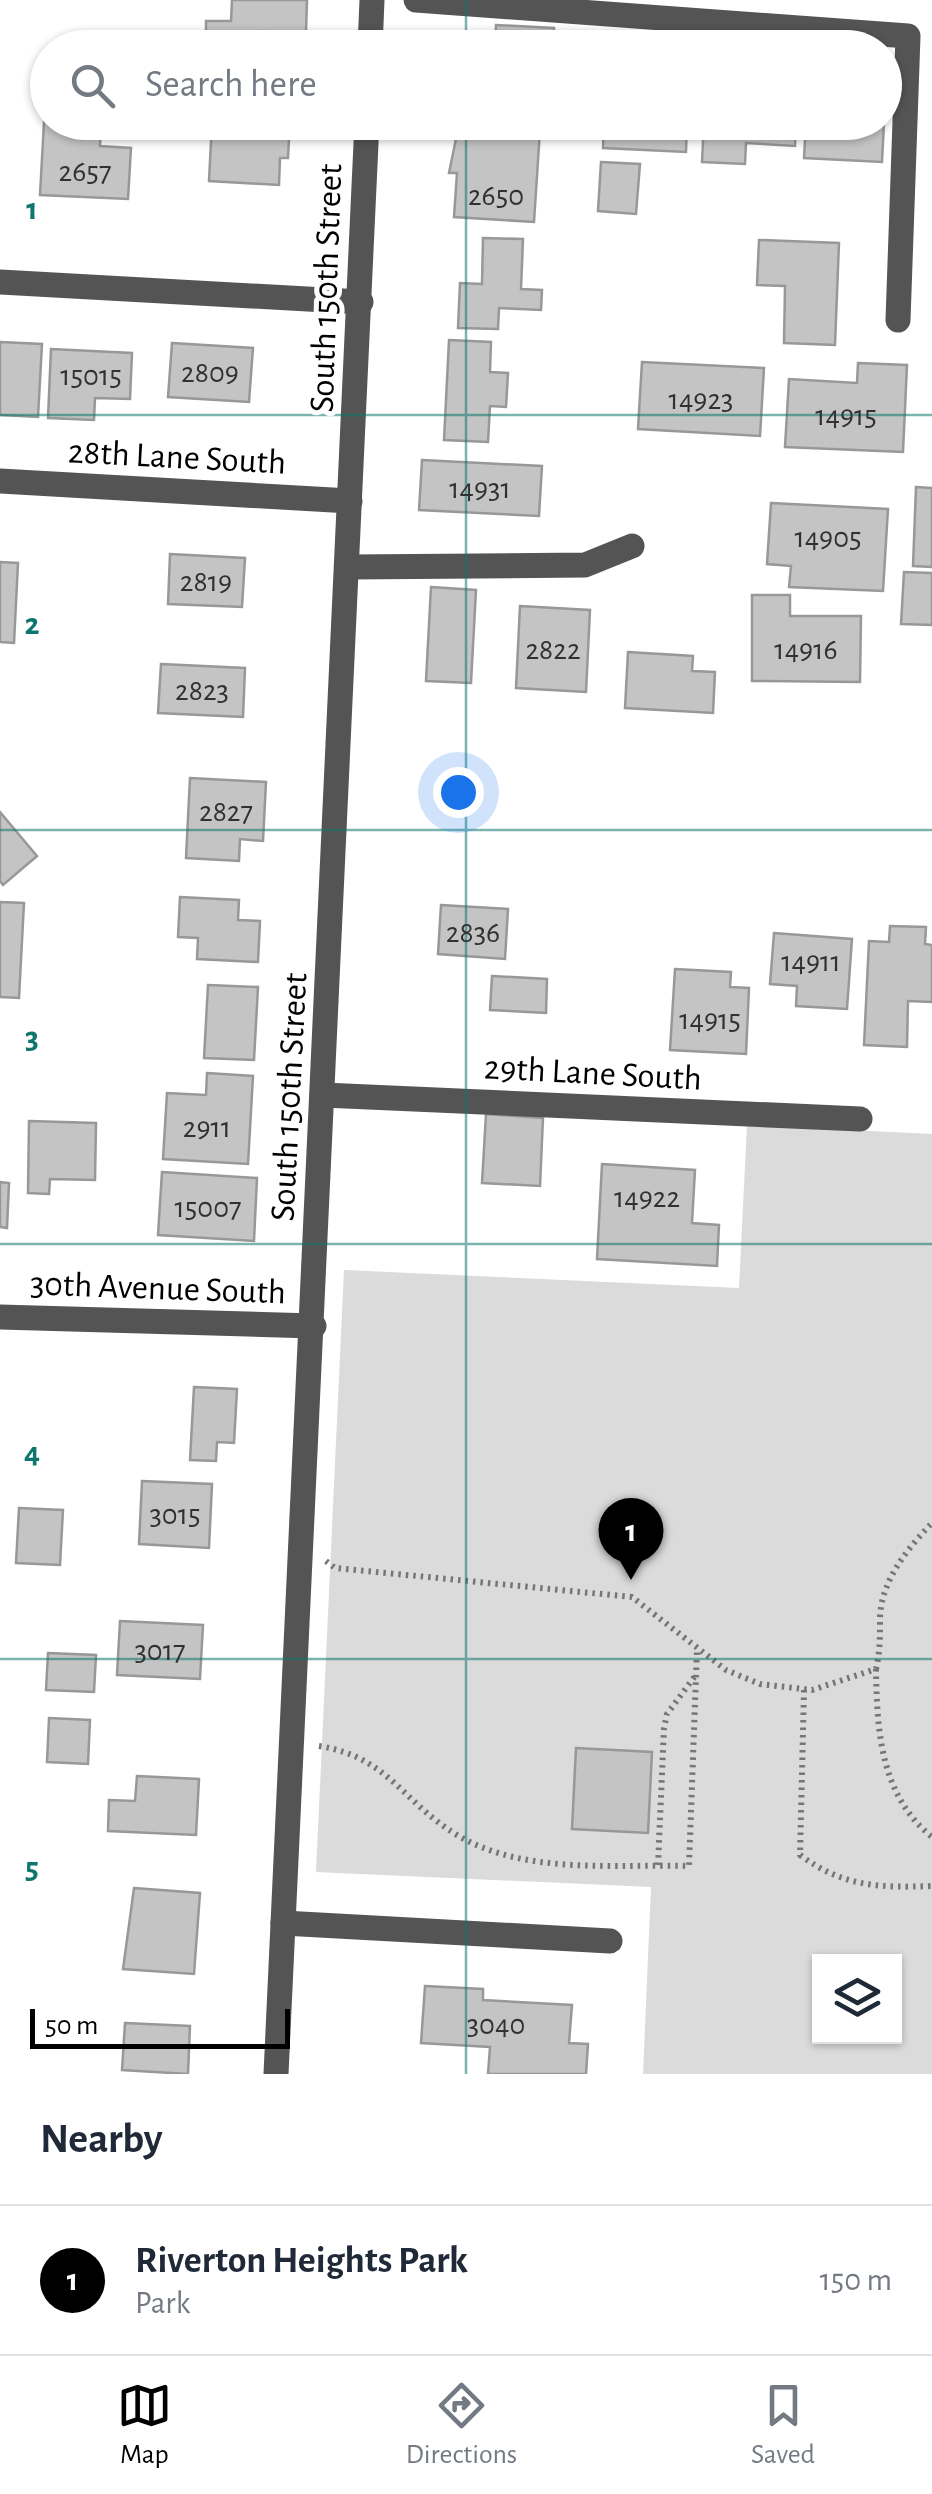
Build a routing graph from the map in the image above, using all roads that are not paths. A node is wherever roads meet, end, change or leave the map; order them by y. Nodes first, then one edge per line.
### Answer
1 (372, 0) edge
2 (416, 0) edge
3 (371, 30) edge
4 (826, 30) edge
5 (902, 36) edge
6 (366, 140) edge
7 (0, 282) edge
8 (361, 302) junction
9 (898, 320) dead end
10 (0, 482) edge
11 (350, 501) junction
12 (632, 546) dead end
13 (349, 567) junction
14 (323, 1094) junction
15 (860, 1119) dead end
16 (0, 1317) edge
17 (314, 1326) junction
18 (284, 1923) junction
19 (610, 1941) dead end
20 (276, 2074) edge

1 - 3 street
2 - 4 street
5 - 9 street
6 - 8 street, South 150th Street
7 - 8 street
8 - 11 street, South 150th Street
10 - 11 street, 28th Lane South
11 - 13 street, South 150th Street
12 - 13 street
13 - 14 street, South 150th Street
14 - 15 street, 29th Lane South
14 - 17 street, South 150th Street
16 - 17 street, 30th Avenue South
17 - 18 street, South 150th Street
18 - 19 street
18 - 20 street, South 150th Street

